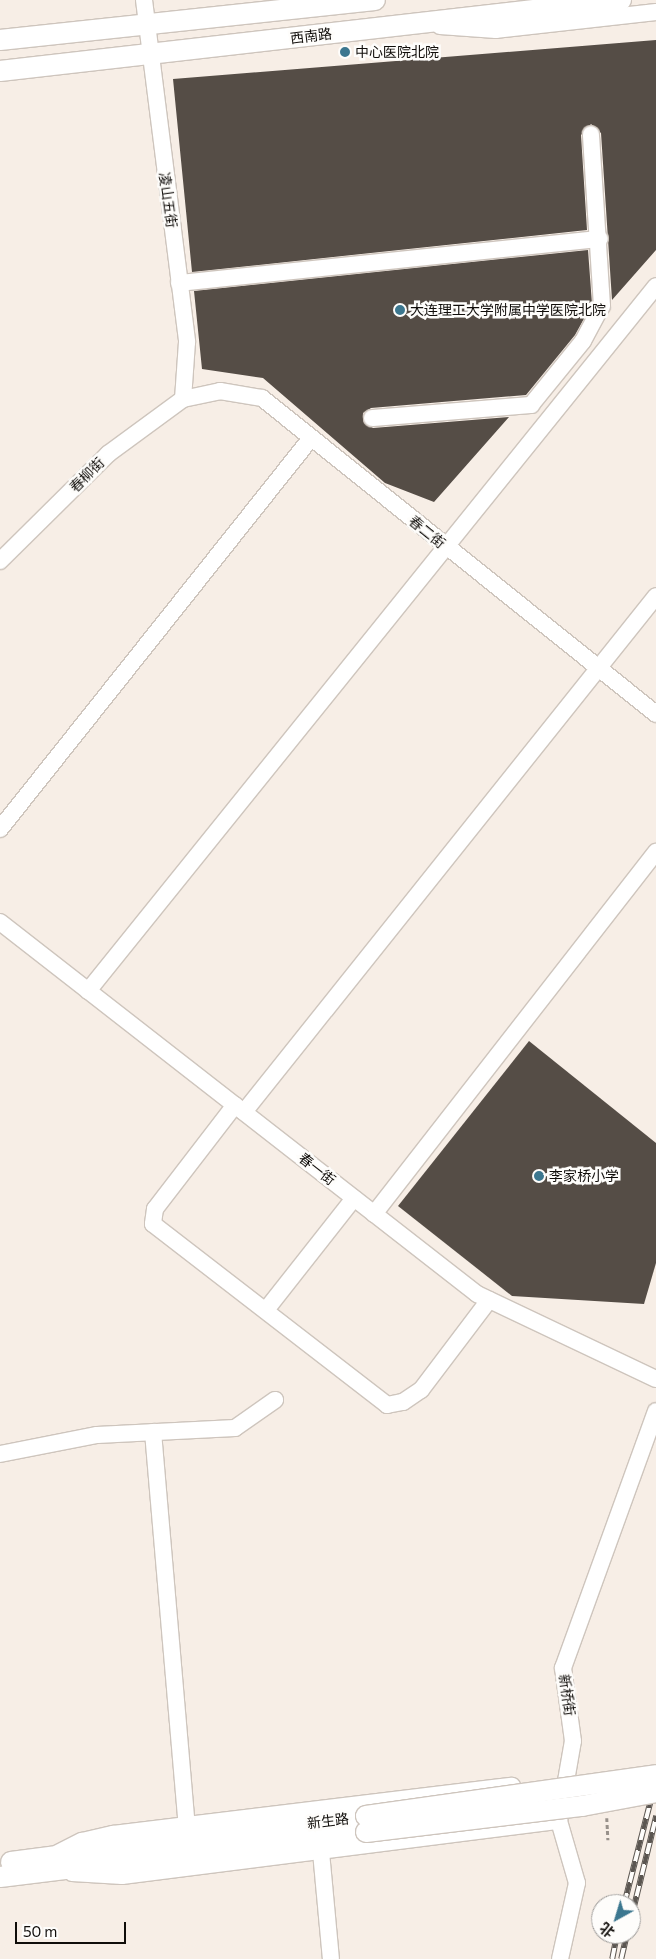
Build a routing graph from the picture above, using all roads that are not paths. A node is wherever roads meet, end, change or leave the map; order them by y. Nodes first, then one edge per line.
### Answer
1 (144, 0) edge
2 (375, 0) edge
3 (621, 0) edge
4 (316, 3) edge
5 (656, 12) edge
6 (418, 23) junction
7 (146, 24) junction
8 (0, 40) edge
9 (148, 54) junction
10 (0, 71) edge
11 (591, 134) dead end
12 (600, 239) junction
13 (179, 283) junction
14 (656, 286) edge
15 (183, 399) junction
16 (372, 418) dead end
17 (311, 438) junction
18 (444, 546) junction
19 (0, 560) edge
20 (656, 596) edge
21 (598, 668) junction
22 (656, 714) edge
23 (0, 829) edge
24 (656, 852) edge
25 (0, 922) edge
26 (88, 991) junction
27 (240, 1109) junction
28 (354, 1198) junction
29 (374, 1214) junction
30 (489, 1300) junction
31 (266, 1310) junction
32 (656, 1379) edge
33 (275, 1400) dead end
34 (656, 1411) edge
35 (153, 1432) junction
36 (0, 1454) edge
37 (656, 1775) edge
38 (568, 1779) junction
39 (656, 1792) edge
40 (559, 1821) junction
41 (366, 1824) junction
42 (186, 1825) junction
43 (321, 1852) junction
44 (0, 1863) edge
45 (52, 1864) junction
46 (0, 1877) edge
47 (331, 1959) edge
48 (560, 1959) edge

1 - 7 street, 凌山五街
2 - 4 main road, 西南路
3 - 6 main road, 西南路
4 - 7 main road, 西南路
5 - 6 street
6 - 9 main road, 西南路
7 - 8 main road, 西南路
7 - 9 street, 凌山五街
9 - 10 main road, 西南路
9 - 13 street, 凌山五街
11 - 12 street
12 - 13 street
12 - 16 street
13 - 15 street, 凌山五街
14 - 18 street
15 - 17 street, 春二街
15 - 19 street, 春柳街
17 - 18 street, 春二街
17 - 23 street
18 - 21 street, 春二街
18 - 26 street
20 - 21 street
21 - 22 street, 春二街
21 - 27 street
24 - 29 street
25 - 26 street, 春一街
26 - 27 street, 春一街
27 - 28 street, 春一街
27 - 31 street
28 - 29 street, 春一街
28 - 31 street
29 - 30 street, 春一街
30 - 31 street
30 - 32 street, 春一街
33 - 35 street
34 - 38 street, 新桥街
35 - 36 street
35 - 42 street
37 - 41 main road, 新生路, bridge
38 - 40 street, 新桥街
38 - 42 street
39 - 41 main road, 新生路, bridge
40 - 43 street
40 - 48 street, 新桥街
41 - 45 main road, 新生路
42 - 45 street
43 - 45 street
43 - 47 street
44 - 45 main road, 新生路
45 - 46 main road, 新生路

